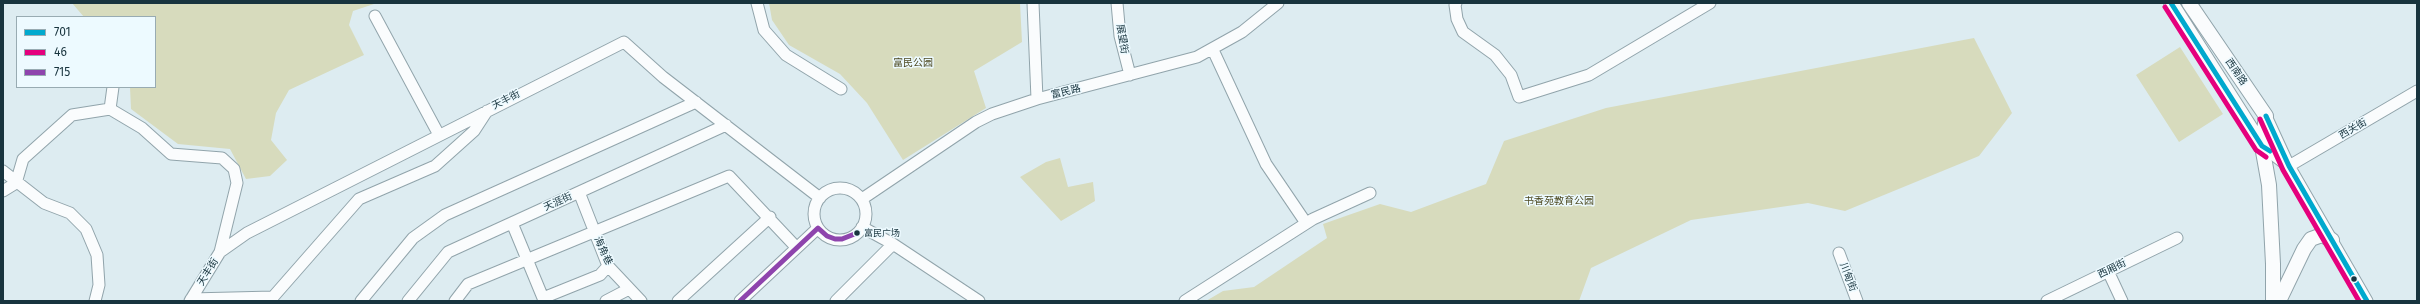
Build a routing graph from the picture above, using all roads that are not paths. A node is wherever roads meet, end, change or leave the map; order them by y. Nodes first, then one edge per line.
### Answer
1 (757, 3) edge
2 (1032, 3) edge
3 (1117, 3) edge
4 (1278, 3) edge
5 (1456, 3) edge
6 (1710, 3) edge
7 (2171, 3) edge
8 (2189, 3) edge
9 (375, 16) dead end
10 (1213, 50) junction
11 (1130, 75) junction
12 (113, 88) edge
13 (841, 89) dead end
14 (2417, 91) edge
15 (1037, 99) junction
16 (696, 102) junction
17 (110, 109) junction
18 (489, 109) junction
19 (2266, 116) junction
20 (726, 125) junction
21 (439, 135) junction
22 (2262, 146) junction
23 (2289, 166) junction
24 (3, 171) edge
25 (16, 183) junction
26 (3, 190) edge
27 (579, 192) junction
28 (1370, 193) dead end
29 (820, 198) junction
30 (862, 199) junction
31 (770, 217) junction
32 (512, 223) junction
33 (1306, 223) junction
34 (862, 227) junction
35 (818, 228) junction
36 (594, 232) junction
37 (2177, 238) dead end
38 (2332, 240) junction
39 (893, 244) junction
40 (796, 247) junction
41 (220, 252) junction
42 (1839, 253) dead end
43 (526, 260) junction
44 (608, 266) junction
45 (2108, 271) junction
46 (629, 289) junction
47 (190, 300) edge
48 (95, 301) edge
49 (361, 301) edge
50 (408, 301) edge
51 (455, 301) edge
52 (606, 301) edge
53 (640, 301) edge
54 (678, 301) edge
55 (740, 301) edge
56 (836, 301) edge
57 (979, 301) edge
58 (1185, 301) edge
59 (1857, 301) edge
60 (2047, 301) edge
61 (2122, 301) edge
62 (2273, 301) edge
63 (2279, 301) edge
64 (2367, 301) edge

1 - 13 street
2 - 15 street
3 - 11 street, 展望街
4 - 10 street, 富民路
5 - 6 street
7 - 22 main road, 西南路
8 - 19 main road, 西南路
9 - 21 street
10 - 11 street, 富民路
10 - 33 street
11 - 15 street, 富民路
12 - 17 street
14 - 23 street, 西关街
15 - 30 street, 富民路
16 - 18 street, 天丰街
16 - 20 street, 天丰街
16 - 49 street
17 - 25 street
17 - 41 street
18 - 21 street, 天丰街
18 - 47 street
19 - 22 main road, 西南路
19 - 23 street
20 - 27 street, 天涯街
20 - 29 street, 天丰街
21 - 41 street, 天丰街
22 - 23 street
22 - 62 main road, 西南路
23 - 38 street
24 - 25 street
25 - 26 street
25 - 48 street
27 - 32 street, 天涯街
27 - 36 street, 海角巷
28 - 33 street
29 - 30 street
29 - 35 street
30 - 34 street
31 - 36 street
31 - 40 street
31 - 54 street
32 - 43 street
32 - 50 street, 天涯街
33 - 58 street
34 - 35 street
34 - 39 street
35 - 40 street
36 - 43 street
36 - 44 street, 海角巷
37 - 45 street, 西厢街
38 - 63 main road
38 - 64 street
39 - 56 street
39 - 57 street
40 - 55 street
41 - 47 street, 天丰街
42 - 59 street, 川甸街
43 - 44 street
43 - 51 street
44 - 46 street, 海角巷
45 - 60 street, 西厢街
45 - 61 street
46 - 52 street
46 - 53 street, 海角巷

